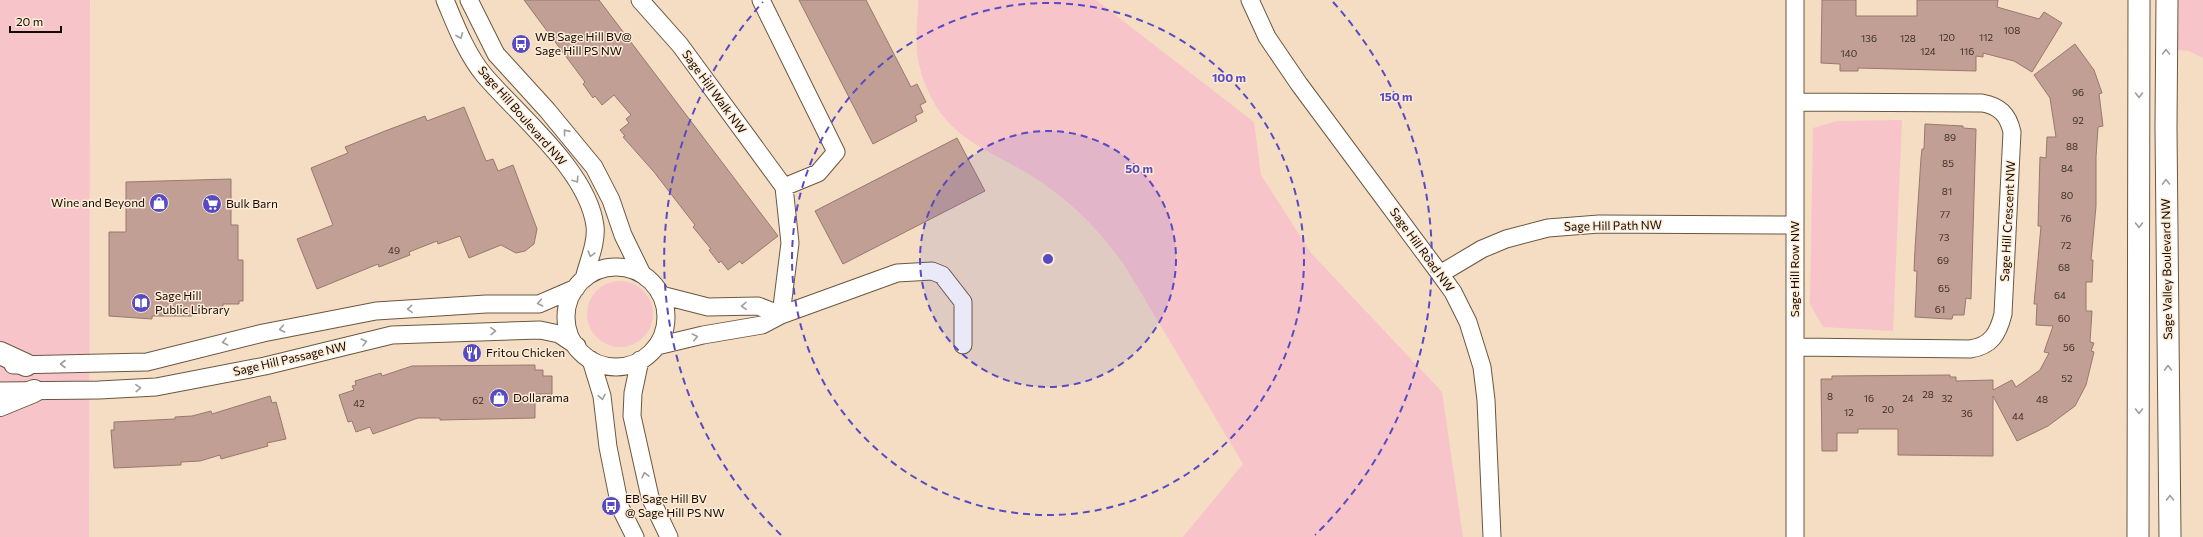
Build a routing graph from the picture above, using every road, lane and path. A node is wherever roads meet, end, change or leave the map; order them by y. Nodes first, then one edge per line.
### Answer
1 (445, 0) edge
2 (469, 0) edge
3 (640, 0) edge
4 (761, 0) edge
5 (1250, 0) edge
6 (1795, 0) edge
7 (2139, 0) edge
8 (2166, 0) edge
9 (1795, 102) junction
10 (784, 187) junction
11 (1795, 225) junction
12 (642, 274) junction
13 (1440, 274) junction
14 (580, 284) junction
15 (662, 295) junction
16 (781, 315) junction
17 (963, 345) dead end
18 (576, 346) junction
19 (657, 346) junction
20 (1796, 347) junction
21 (0, 353) edge
22 (591, 360) junction
23 (640, 360) junction
24 (0, 365) edge
25 (26, 365) junction
26 (0, 391) edge
27 (34, 391) junction
28 (0, 405) edge
29 (635, 537) edge
30 (669, 537) edge
31 (1492, 537) edge
32 (1795, 537) edge
33 (2138, 537) edge
34 (2170, 537) edge

1 -> 14 street, Sage Hill Boulevard NW
12 -> 2 street, Sage Hill Boulevard NW
3 - 10 street, Sage Hill Walk NW
4 - 10 street
5 - 13 street, Sage Hill Road NW
6 - 9 street, Sage Hill Row NW
7 -> 33 street
34 -> 8 street, Sage Valley Boulevard NW
9 - 11 street, Sage Hill Row NW
9 - 20 street, Sage Hill Crescent NW
10 - 16 street
11 - 13 street, Sage Hill Path NW
11 - 20 street, Sage Hill Row NW
12 - 14 street
12 - 15 street
13 - 31 street, Sage Hill Road NW
14 - 18 street
14 -> 25 street
16 -> 15 street
15 - 19 street
16 - 17 street
19 -> 16 street
18 - 22 street
27 -> 18 street, Sage Hill Passage NW
19 - 23 street
20 - 32 street, Sage Hill Row NW
21 - 25 main road
22 - 23 street
22 -> 29 street
30 -> 23 street
24 - 25 street
26 - 27 street, Sage Hill Passage NW
27 - 28 main road

